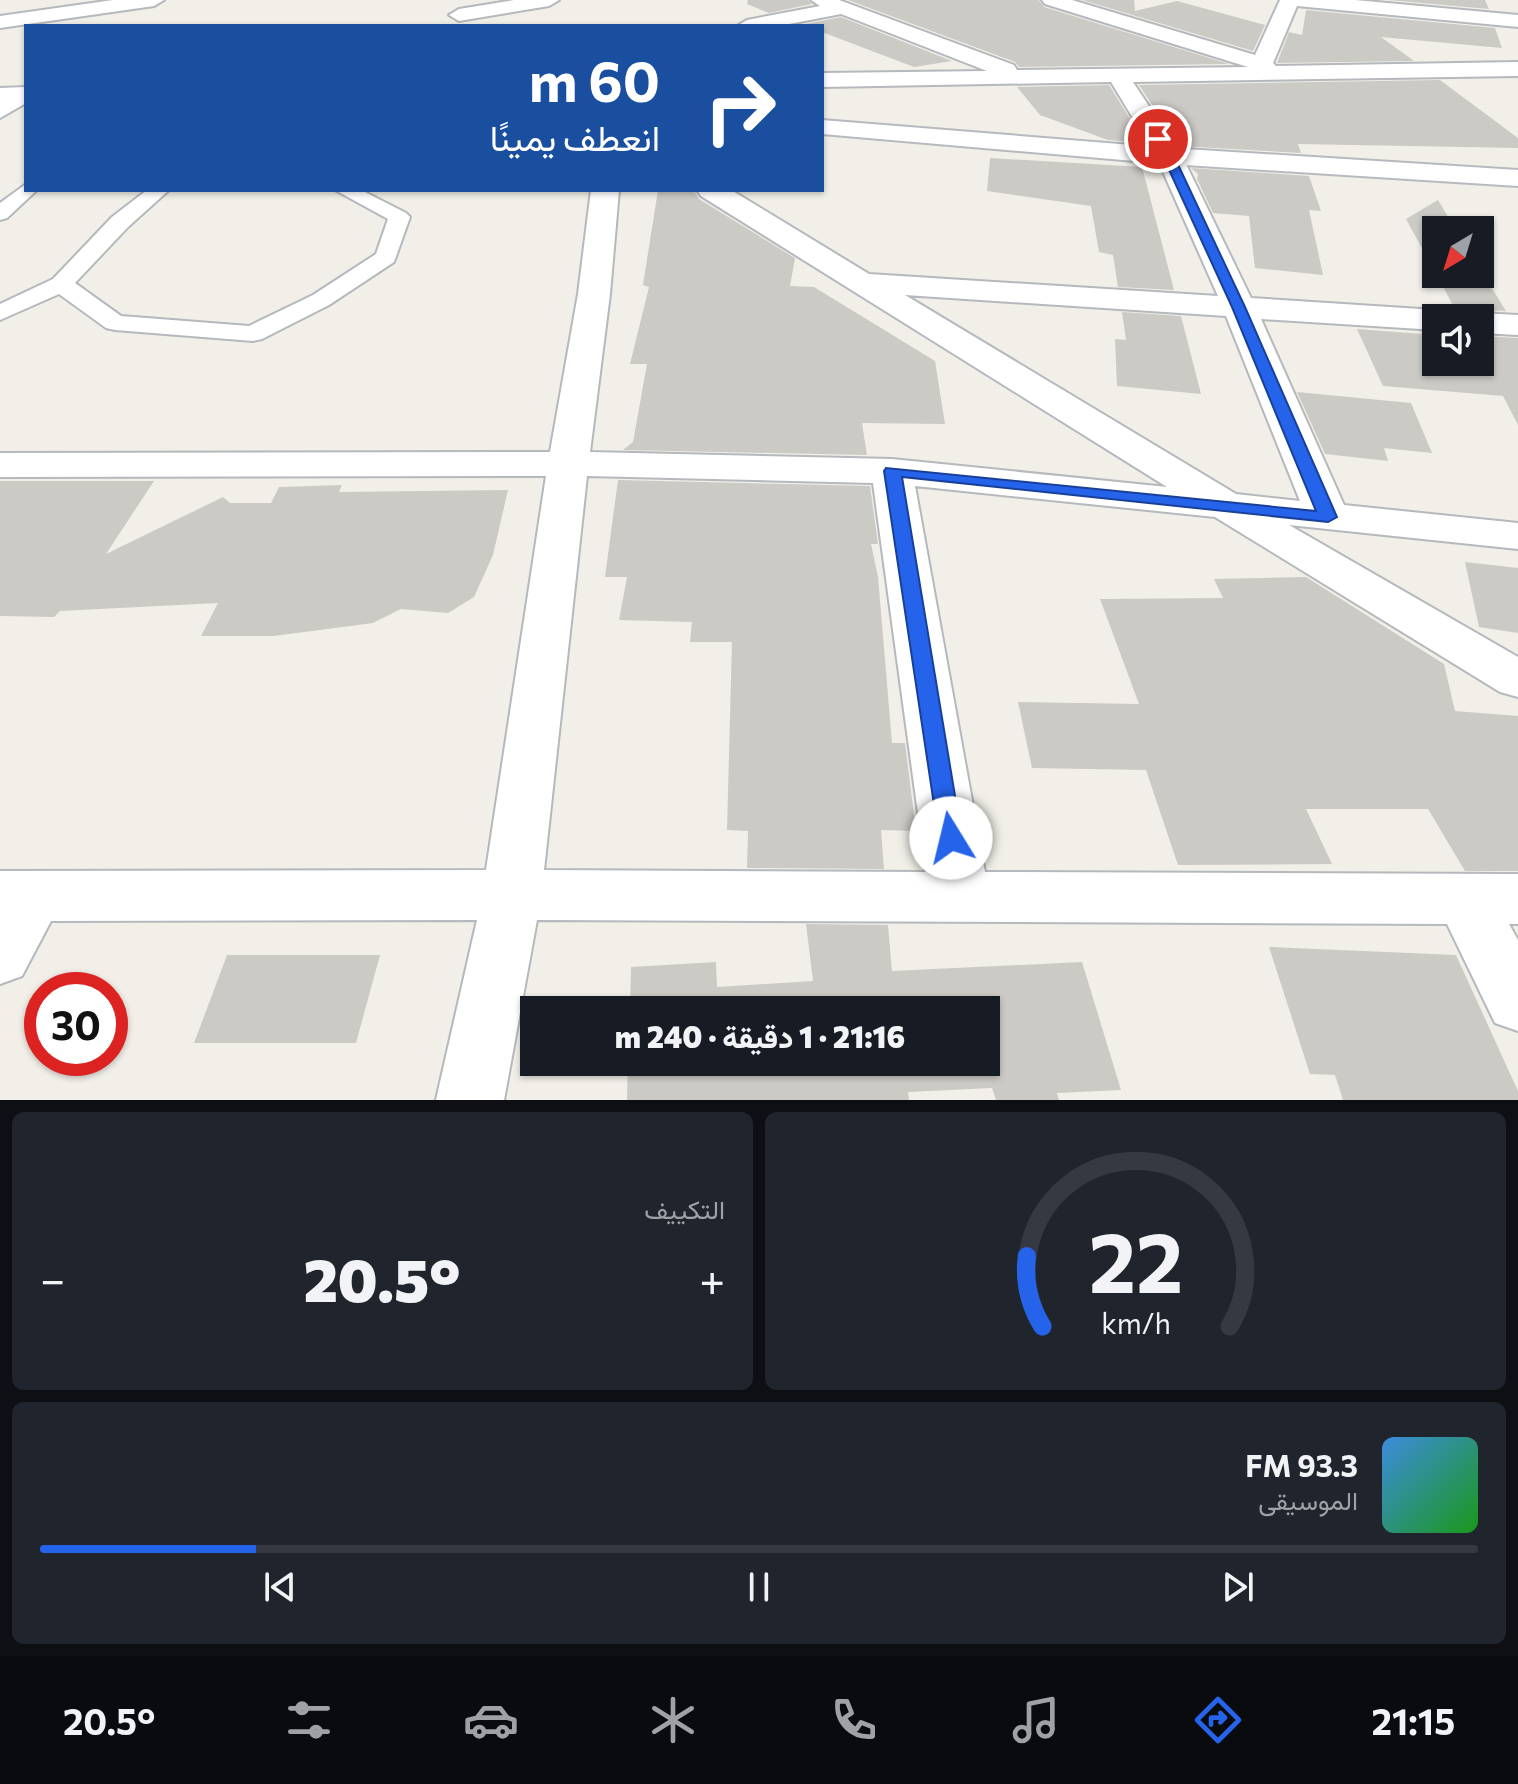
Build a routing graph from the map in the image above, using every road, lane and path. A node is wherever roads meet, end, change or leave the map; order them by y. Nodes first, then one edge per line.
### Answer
1 (154, 0) edge
2 (549, 0) edge
3 (821, 0) edge
4 (1052, 0) edge
5 (1292, 0) edge
6 (843, 8) junction
7 (56, 13) edge
8 (459, 19) edge
9 (1518, 21) edge
10 (0, 22) edge
11 (758, 24) edge
12 (1266, 69) junction
13 (1518, 69) edge
14 (1118, 76) junction
15 (1028, 79) junction
16 (824, 80) edge
17 (17, 94) edge
18 (0, 111) edge
19 (824, 127) edge
20 (1169, 156) junction
21 (1518, 178) edge
22 (25, 192) edge
23 (157, 192) edge
24 (349, 192) edge
25 (605, 192) edge
26 (714, 192) edge
27 (0, 214) edge
28 (860, 282) junction
29 (61, 284) junction
30 (1239, 307) junction
31 (0, 313) edge
32 (1422, 319) edge
33 (1494, 324) edge
34 (1518, 325) edge
35 (568, 464) junction
36 (0, 465) edge
37 (892, 471) junction
38 (1228, 507) junction
39 (1328, 517) junction
40 (1518, 536) edge
41 (1518, 680) edge
42 (512, 895) junction
43 (17, 896) edge
44 (960, 899) junction
45 (1491, 899) edge
46 (0, 957) edge
47 (1518, 1002) edge
48 (470, 1100) edge

1 - 7 street
2 - 8 street
3 - 6 street
4 - 12 street
5 - 9 street
5 - 12 street
6 - 11 street
6 - 15 street
7 - 10 street
12 - 13 street
12 - 14 street
14 - 15 street
14 - 20 street
15 - 16 street
17 - 18 street
19 - 20 street
20 - 21 street
20 - 30 street
22 - 27 lane
23 - 29 lane
24 - 29 lane
25 - 35 street
26 - 28 street
28 - 30 street
28 - 38 street
29 - 31 lane
30 - 32 street
30 - 39 street
33 - 34 street
35 - 36 street
35 - 37 street
35 - 42 street
37 - 38 street
37 - 44 street
38 - 39 street
38 - 41 street
39 - 40 street
42 - 43 street
42 - 44 street
42 - 48 street
43 - 46 street
44 - 45 street
45 - 47 street

